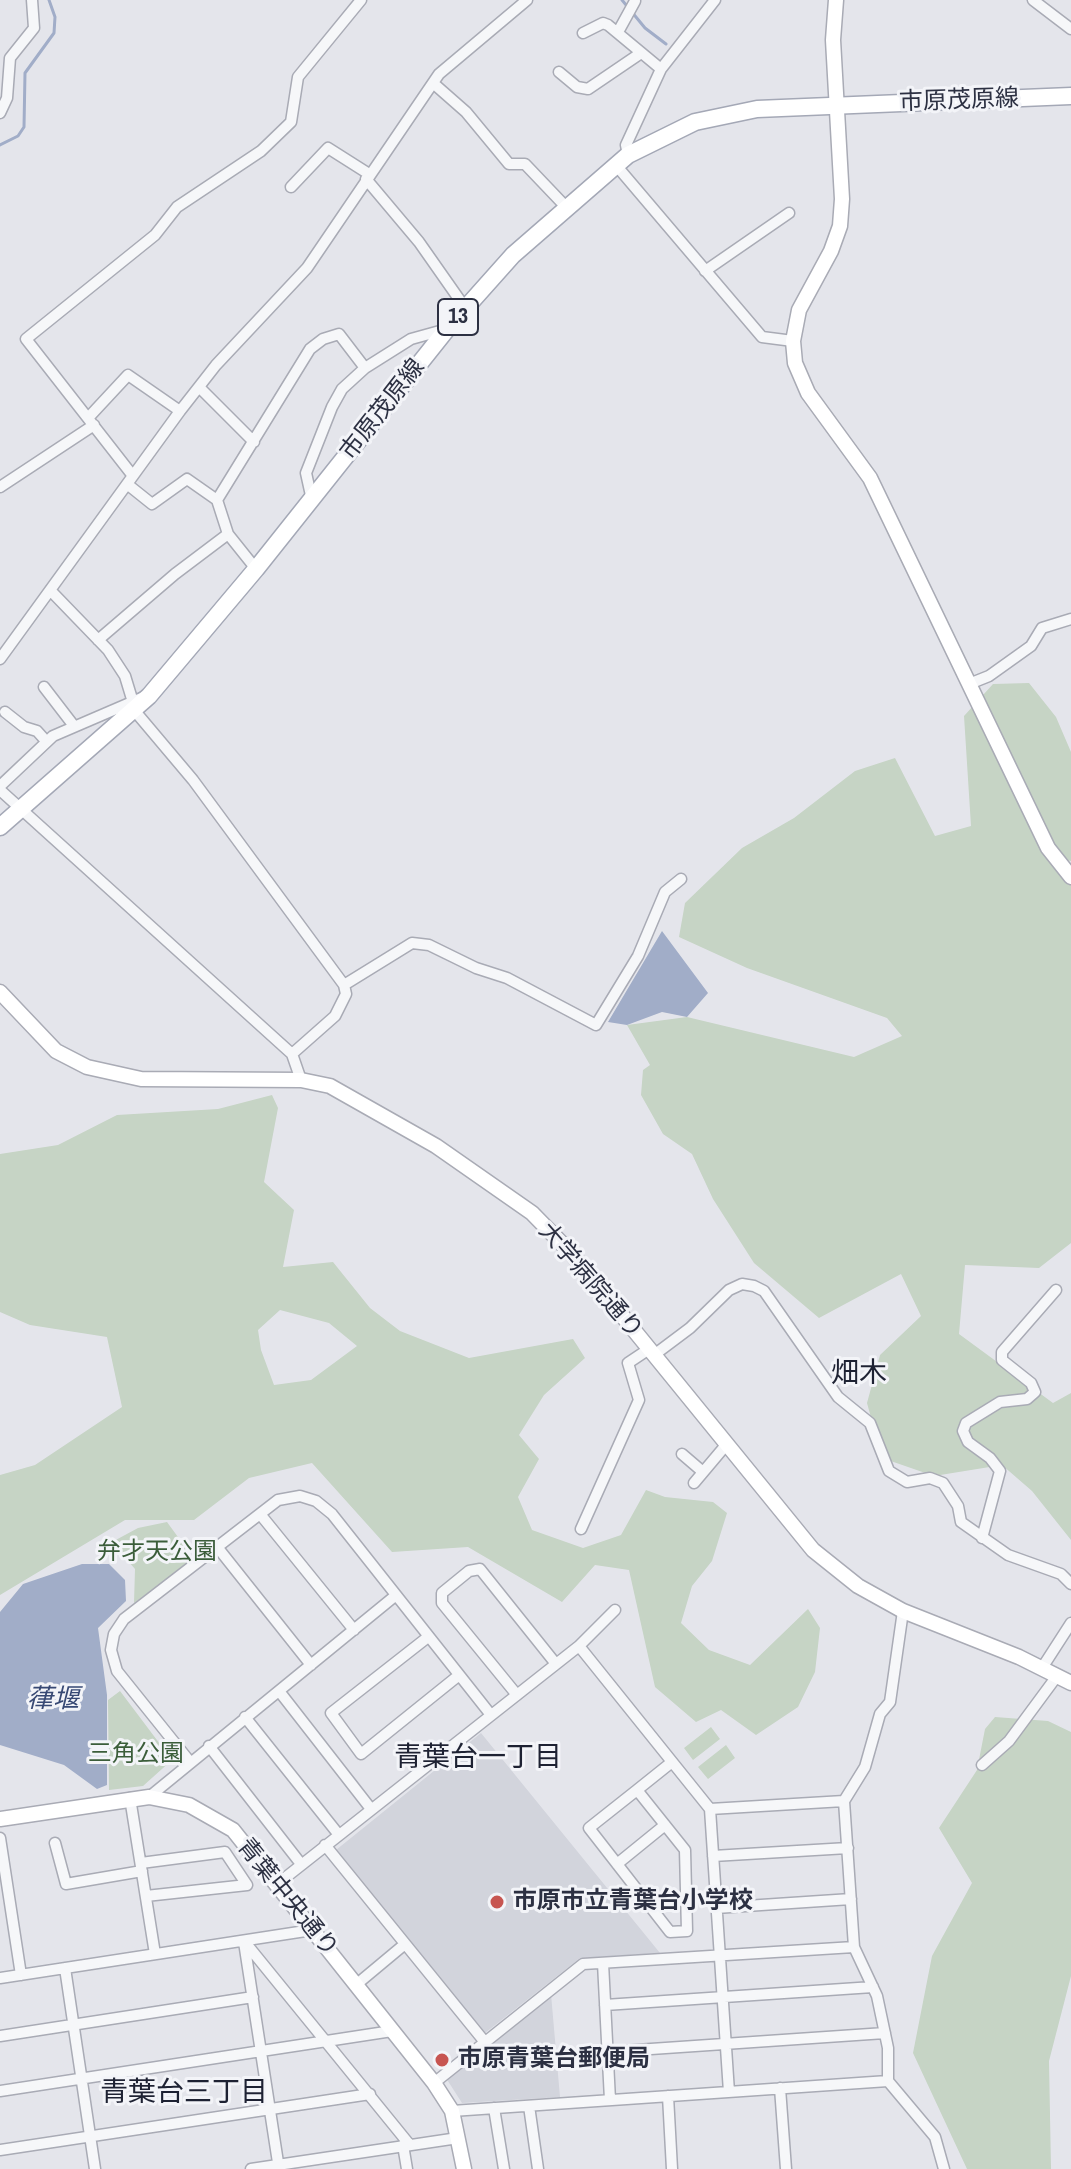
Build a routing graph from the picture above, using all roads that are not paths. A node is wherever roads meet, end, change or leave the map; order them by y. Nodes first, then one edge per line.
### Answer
1 (32, 0) edge
2 (361, 0) edge
3 (527, 0) edge
4 (619, 0) edge
5 (715, 0) edge
6 (836, 0) edge
7 (1033, 0) edge
8 (636, 2) edge
9 (627, 13) junction
10 (1071, 29) edge
11 (618, 32) junction
12 (583, 33) dead end
13 (641, 53) junction
14 (661, 69) junction
15 (559, 72) dead end
16 (433, 83) junction
17 (1071, 96) edge
18 (836, 105) junction
19 (0, 113) edge
20 (622, 160) junction
21 (367, 177) junction
22 (291, 187) dead end
23 (566, 207) junction
24 (789, 213) dead end
25 (705, 271) junction
26 (466, 309) junction
27 (447, 329) junction
28 (793, 341) junction
29 (365, 368) junction
30 (199, 387) junction
31 (180, 411) junction
32 (91, 421) junction
33 (254, 442) junction
34 (130, 480) junction
35 (0, 487) edge
36 (217, 500) junction
37 (312, 500) junction
38 (228, 534) junction
39 (256, 569) junction
40 (50, 590) junction
41 (1071, 619) edge
42 (98, 640) junction
43 (0, 659) edge
44 (969, 684) junction
45 (44, 687) dead end
46 (139, 702) junction
47 (5, 712) dead end
48 (74, 726) junction
49 (46, 741) junction
50 (2, 781) edge
51 (22, 809) junction
52 (0, 827) edge
53 (1071, 877) edge
54 (681, 879) dead end
55 (344, 985) junction
56 (0, 992) edge
57 (292, 1054) junction
58 (301, 1080) junction
59 (1056, 1290) dead end
60 (651, 1352) junction
61 (726, 1445) junction
62 (682, 1454) dead end
63 (703, 1472) junction
64 (694, 1483) dead end
65 (260, 1514) junction
66 (581, 1529) dead end
67 (982, 1538) junction
68 (218, 1548) junction
69 (1071, 1584) edge
70 (395, 1596) junction
71 (615, 1610) dead end
72 (903, 1611) junction
73 (1071, 1623) edge
74 (354, 1630) junction
75 (428, 1637) junction
76 (579, 1646) junction
77 (556, 1664) junction
78 (311, 1665) junction
79 (1042, 1668) junction
80 (458, 1676) junction
81 (1064, 1680) edge
82 (279, 1691) junction
83 (517, 1695) junction
84 (491, 1715) junction
85 (245, 1717) junction
86 (209, 1746) junction
87 (190, 1762) junction
88 (672, 1762) junction
89 (982, 1765) dead end
90 (637, 1790) junction
91 (149, 1797) junction
92 (130, 1798) junction
93 (844, 1801) junction
94 (371, 1809) junction
95 (710, 1809) junction
96 (0, 1819) edge
97 (665, 1825) junction
98 (339, 1835) junction
99 (0, 1838) edge
100 (55, 1843) dead end
101 (325, 1845) junction
102 (848, 1848) junction
103 (713, 1856) junction
104 (301, 1864) junction
105 (617, 1864) junction
106 (141, 1867) junction
107 (276, 1885) junction
108 (146, 1896) junction
109 (851, 1899) junction
110 (716, 1908) junction
111 (312, 1930) junction
112 (244, 1941) junction
113 (405, 1944) junction
114 (854, 1947) junction
115 (155, 1954) junction
116 (719, 1954) junction
117 (603, 1963) junction
118 (65, 1968) junction
119 (21, 1975) junction
120 (0, 1978) edge
121 (357, 1984) junction
122 (873, 1987) junction
123 (253, 1997) junction
124 (722, 1999) junction
125 (605, 2005) junction
126 (73, 2026) junction
127 (392, 2031) junction
128 (885, 2033) junction
129 (0, 2036) edge
130 (484, 2041) junction
131 (330, 2043) junction
132 (725, 2044) junction
133 (607, 2052) junction
134 (261, 2053) junction
135 (81, 2079) junction
136 (888, 2081) junction
137 (434, 2083) junction
138 (780, 2088) junction
139 (0, 2091) edge
140 (729, 2092) junction
141 (370, 2094) junction
142 (668, 2096) junction
143 (610, 2100) junction
144 (529, 2106) junction
145 (494, 2108) junction
146 (270, 2109) junction
147 (452, 2111) junction
148 (90, 2137) junction
149 (458, 2138) junction
150 (406, 2145) junction
151 (0, 2150) edge
152 (278, 2167) edge
153 (95, 2169) edge
154 (251, 2169) edge
155 (407, 2169) edge
156 (464, 2169) edge
157 (504, 2169) edge
158 (538, 2169) edge
159 (672, 2169) edge
160 (786, 2169) edge
161 (944, 2169) edge

1 - 19 street
2 - 32 street
3 - 16 street
4 - 9 street
5 - 14 street
6 - 18 street
7 - 10 street
8 - 9 street
9 - 11 street
11 - 12 street
11 - 13 street
13 - 14 street
13 - 15 street
14 - 20 street
16 - 21 street
16 - 23 street
17 - 18 main road, 市原茂原線 / 13
18 - 20 main road, 市原茂原線 / 13
18 - 28 street
20 - 23 main road, 市原茂原線 / 13
20 - 25 street
21 - 22 street
21 - 26 street
21 - 30 street
23 - 26 main road, 市原茂原線 / 13
24 - 25 street
25 - 28 street
26 - 27 main road, 市原茂原線 / 13
27 - 29 street
27 - 37 main road, 市原茂原線 / 13
28 - 44 street
29 - 33 street
29 - 37 street
30 - 31 street
30 - 33 street
31 - 32 street
31 - 34 street
32 - 34 street
32 - 35 street
33 - 36 street
34 - 36 street
34 - 40 street
36 - 38 street
37 - 39 main road, 市原茂原線 / 13
38 - 39 street
38 - 42 street
39 - 46 main road, 市原茂原線 / 13
40 - 42 street
40 - 43 street
41 - 44 street
42 - 46 street
44 - 53 street
45 - 48 street
46 - 48 street
46 - 51 main road, 市原茂原線 / 13
46 - 55 street
47 - 49 street
48 - 49 street
49 - 50 street
50 - 51 street
51 - 52 main road, 市原茂原線 / 13
51 - 57 street
54 - 55 street
55 - 57 street
56 - 58 street, 大学病院通り
57 - 58 street
58 - 60 street, 大学病院通り
59 - 67 street
60 - 61 street, 大学病院通り
60 - 66 street
60 - 67 street
61 - 63 street
61 - 72 street, 大学病院通り
62 - 63 street
63 - 64 street
65 - 68 street
65 - 70 street
65 - 74 street
67 - 69 street
68 - 78 street
68 - 87 street
70 - 74 street
70 - 75 street
71 - 76 street
72 - 79 street, 大学病院通り
72 - 93 street
73 - 79 street
74 - 78 street
75 - 80 street
75 - 80 street
76 - 77 street
76 - 88 street
77 - 83 street
77 - 83 street
78 - 82 street
79 - 81 street, 大学病院通り
80 - 84 street
81 - 89 street
82 - 85 street
82 - 94 street
83 - 84 street
84 - 94 street
85 - 86 street
85 - 98 street
86 - 87 street
86 - 104 street
87 - 91 street
88 - 90 street
88 - 95 street
90 - 97 street
90 - 105 street
91 - 92 street, 青葉中央通り
91 - 107 street, 青葉中央通り
92 - 96 street, 青葉中央通り
92 - 106 street
93 - 95 street
93 - 102 street
94 - 98 street
95 - 103 street
97 - 105 street
97 - 105 street
98 - 101 street
99 - 119 street
100 - 106 street
101 - 104 street
101 - 113 street
102 - 103 street
102 - 109 street
103 - 110 street
104 - 107 street
106 - 108 street
106 - 108 street
107 - 111 street, 青葉中央通り
108 - 115 street
109 - 110 street
109 - 114 street
110 - 116 street
111 - 112 street
111 - 121 street, 青葉中央通り
112 - 115 street
112 - 123 street
112 - 131 street
113 - 121 street
113 - 130 street
114 - 116 street
114 - 122 street
115 - 118 street
116 - 117 street
116 - 124 street
117 - 125 street
117 - 130 street
118 - 119 street
118 - 126 street
119 - 120 street
121 - 127 street, 青葉中央通り
122 - 124 street
122 - 128 street
123 - 126 street
123 - 134 street
124 - 125 street
124 - 132 street
125 - 133 street
126 - 129 street
126 - 135 street
127 - 131 street
127 - 137 street, 青葉中央通り
128 - 132 street
128 - 136 street
130 - 137 street
131 - 134 street
131 - 141 street
132 - 133 street
132 - 140 street
133 - 143 street
134 - 135 street
134 - 146 street
135 - 139 street
135 - 148 street
136 - 138 street
136 - 161 street
137 - 147 street, 青葉中央通り
138 - 140 street
138 - 160 street
140 - 142 street
141 - 146 street
141 - 150 street
142 - 143 street
142 - 159 street
143 - 144 street
144 - 145 street
144 - 158 street
145 - 147 street
145 - 157 street
146 - 148 street
146 - 152 street
147 - 149 street, 青葉中央通り
148 - 151 street
148 - 153 street
149 - 150 street
149 - 156 street, 青葉中央通り
150 - 152 street
150 - 155 street
152 - 154 street

